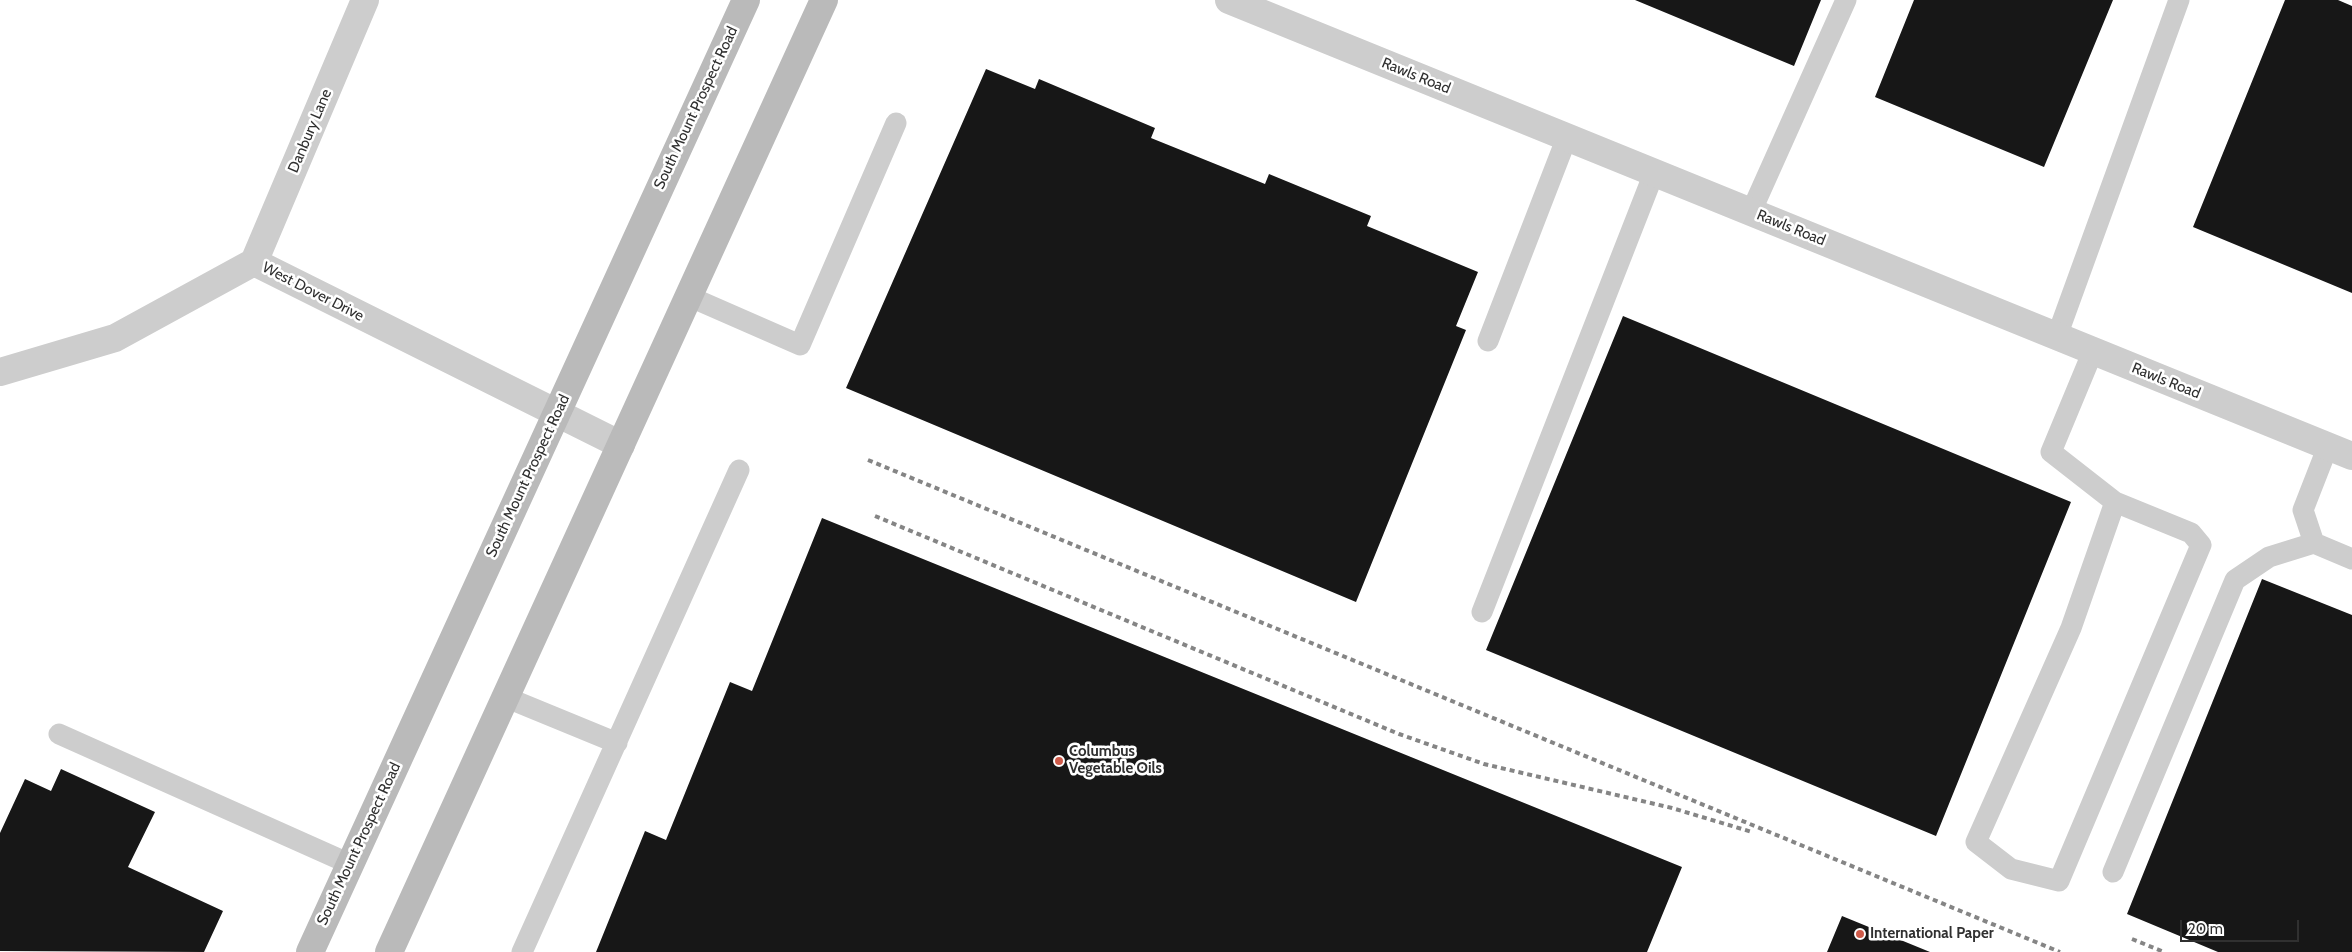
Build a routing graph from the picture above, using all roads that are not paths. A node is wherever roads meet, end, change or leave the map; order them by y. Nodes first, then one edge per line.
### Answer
1 (365, 0) edge
2 (746, 0) edge
3 (824, 0) edge
4 (1230, 0) edge
5 (1846, 0) edge
6 (2180, 0) edge
7 (896, 123) dead end
8 (1566, 137) junction
9 (1654, 173) junction
10 (1751, 212) junction
11 (254, 262) junction
12 (688, 296) junction
13 (2057, 336) junction
14 (1488, 341) dead end
15 (2094, 351) junction
16 (0, 372) edge
17 (556, 414) junction
18 (620, 445) junction
19 (2340, 451) edge
20 (739, 470) dead end
21 (2115, 502) junction
22 (2314, 543) junction
23 (2352, 559) edge
24 (1482, 612) dead end
25 (505, 697) junction
26 (58, 734) dead end
27 (617, 743) junction
28 (350, 864) junction
29 (2113, 872) dead end
30 (310, 952) edge
31 (389, 952) edge
32 (522, 952) edge

1 - 11 street, Danbury Lane
2 - 17 main road, South Mount Prospect Road
3 - 12 main road
4 - 8 street, Rawls Road
5 - 10 lane
6 - 13 lane
7 - 12 lane
8 - 9 street, Rawls Road
8 - 14 lane
9 - 10 street, Rawls Road
9 - 24 lane
10 - 13 street, Rawls Road
11 - 16 street, West Dover Drive
11 - 17 street, West Dover Drive
12 - 18 main road
13 - 15 street, Rawls Road
15 - 19 street, Rawls Road
15 - 21 lane
17 - 18 street, West Dover Drive
17 - 28 main road, South Mount Prospect Road
18 - 25 main road
19 - 22 lane
20 - 27 lane
21 - 21 lane
22 - 23 lane
22 - 29 lane
25 - 27 lane
25 - 31 main road
26 - 28 lane
27 - 32 lane
28 - 30 main road, South Mount Prospect Road

